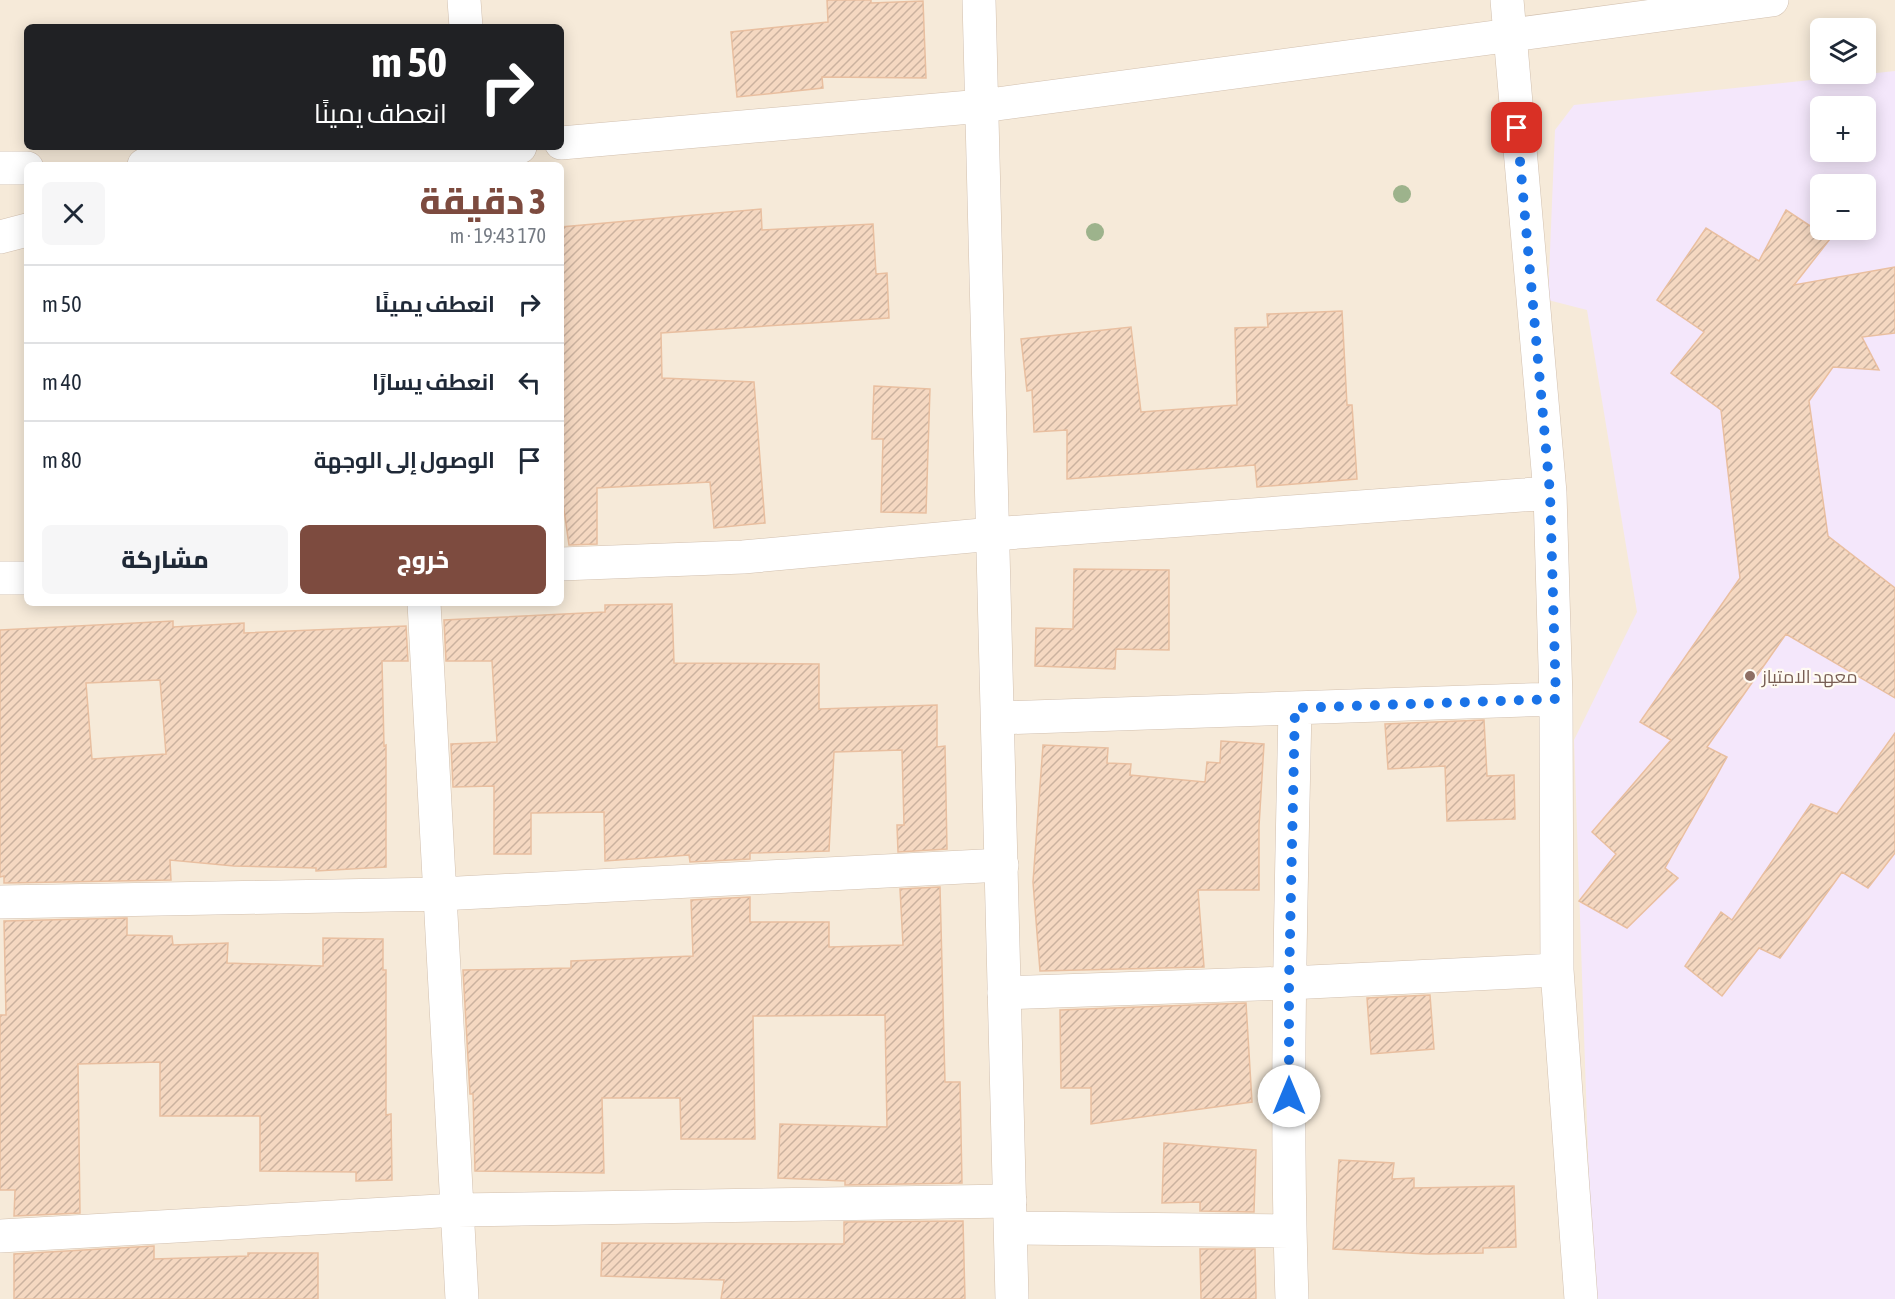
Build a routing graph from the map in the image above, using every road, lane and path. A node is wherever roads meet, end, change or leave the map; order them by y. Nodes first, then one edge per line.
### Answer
1 (464, 0) edge
2 (979, 0) edge
3 (1507, 0) edge
4 (1772, 0) edge
5 (466, 24) edge
6 (1509, 36) junction
7 (982, 106) junction
8 (564, 143) edge
9 (466, 150) edge
10 (414, 158) edge
11 (260, 162) edge
12 (0, 168) edge
13 (24, 168) edge
14 (24, 231) edge
15 (0, 237) edge
16 (1550, 493) junction
17 (993, 534) junction
18 (564, 564) edge
19 (24, 578) edge
20 (0, 579) edge
21 (424, 606) edge
22 (1556, 699) junction
23 (1295, 708) junction
24 (998, 718) junction
25 (1002, 865) junction
26 (440, 894) junction
27 (0, 902) edge
28 (1557, 970) junction
29 (1289, 983) junction
30 (1004, 993) junction
31 (457, 1210) junction
32 (1010, 1215) junction
33 (1289, 1231) junction
34 (0, 1236) edge
35 (462, 1299) edge
36 (1012, 1299) edge
37 (1292, 1299) edge
38 (1581, 1299) edge

1 - 5 street
2 - 7 street
3 - 6 street
4 - 6 street
6 - 7 street
6 - 16 street
7 - 8 street
7 - 17 street
9 - 10 street
10 - 11 street
12 - 13 street
14 - 15 street
16 - 17 street
16 - 22 street
17 - 18 street
17 - 24 street
19 - 20 street
21 - 26 street
22 - 23 street
22 - 28 street
23 - 24 street
23 - 29 street
24 - 25 street
25 - 26 street
25 - 30 street
26 - 27 street
26 - 31 street
28 - 29 street
28 - 38 street
29 - 30 street
29 - 33 street
30 - 32 street
31 - 32 street
31 - 34 street
31 - 35 street
32 - 33 street
32 - 36 street
33 - 37 street

